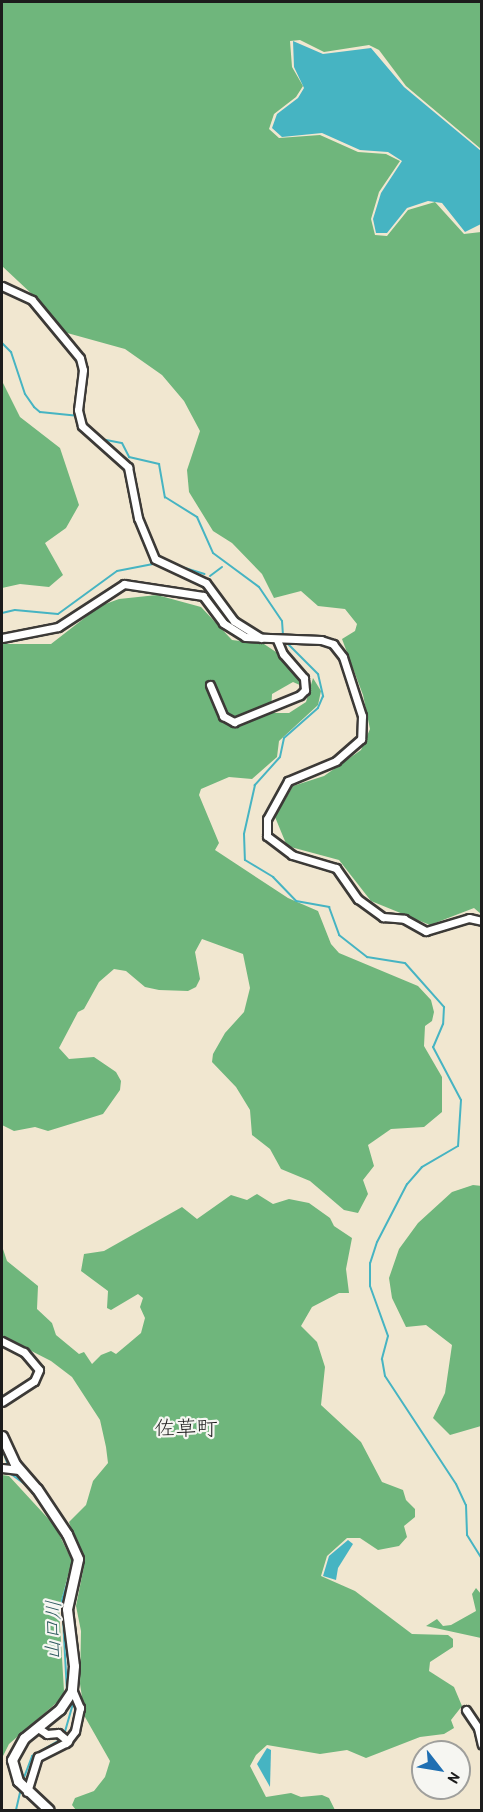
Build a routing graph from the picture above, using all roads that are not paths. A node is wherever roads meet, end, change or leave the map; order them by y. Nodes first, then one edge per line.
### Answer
1 (2, 286) edge
2 (2, 638) edge
3 (266, 640) junction
4 (281, 640) junction
5 (210, 685) dead end
6 (482, 921) edge
7 (2, 1341) edge
8 (2, 1402) edge
9 (2, 1436) edge
10 (10, 1469) edge
11 (71, 1693) junction
12 (466, 1710) dead end
13 (38, 1728) junction
14 (64, 1738) junction
15 (481, 1742) edge
16 (26, 1791) junction
17 (48, 1810) edge

1 - 3 street
2 - 3 street
3 - 4 street
4 - 5 street
4 - 6 street
7 - 8 street
9 - 10 main road
10 - 11 main road
11 - 13 main road
11 - 14 street
12 - 15 street
13 - 14 street
13 - 16 main road
14 - 16 street
16 - 17 main road

